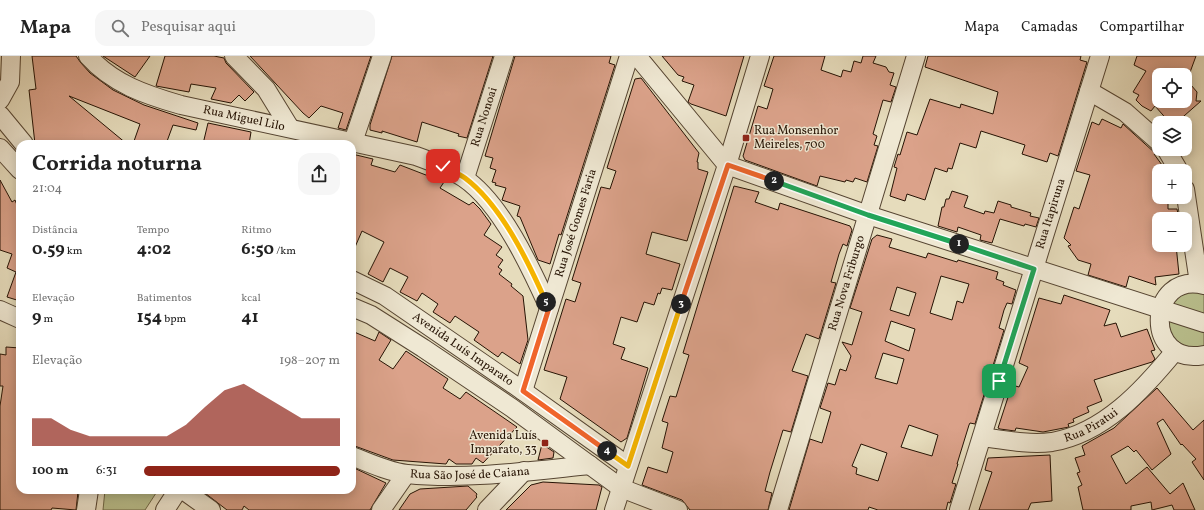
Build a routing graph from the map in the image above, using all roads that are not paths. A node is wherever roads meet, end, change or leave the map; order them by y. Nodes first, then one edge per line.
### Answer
1 (11, 56) edge
2 (88, 56) edge
3 (234, 56) edge
4 (382, 56) edge
5 (504, 56) edge
6 (629, 56) edge
7 (637, 56) edge
8 (760, 56) edge
9 (916, 56) edge
10 (1100, 56) edge
11 (1089, 91) junction
12 (0, 100) edge
13 (0, 116) edge
14 (290, 128) junction
15 (1152, 136) edge
16 (21, 140) edge
17 (344, 140) edge
18 (354, 140) edge
19 (356, 143) edge
20 (0, 148) edge
21 (728, 165) junction
22 (16, 166) edge
23 (465, 178) junction
24 (1188, 204) edge
25 (868, 215) junction
26 (1034, 269) junction
27 (356, 282) edge
28 (1201, 284) edge
29 (549, 308) junction
30 (1160, 308) junction
31 (356, 309) edge
32 (0, 310) edge
33 (16, 317) edge
34 (1204, 323) edge
35 (1176, 351) junction
36 (1204, 355) edge
37 (523, 391) junction
38 (982, 437) junction
39 (356, 458) edge
40 (590, 465) junction
41 (628, 466) junction
42 (524, 471) junction
43 (406, 474) junction
44 (620, 488) junction
45 (88, 494) edge
46 (175, 494) edge
47 (189, 494) edge
48 (86, 510) edge
49 (165, 510) edge
50 (212, 510) edge
51 (381, 510) edge
52 (487, 510) edge
53 (614, 510) edge
54 (678, 510) edge
55 (778, 510) edge
56 (959, 510) edge

1 - 12 street
2 - 14 street, Rua Miguel Lilo
3 - 14 street
4 - 18 street
5 - 23 street, Rua Nonoai
6 - 29 street, Rua José Gomes Faria
7 - 21 street
8 - 21 street
9 - 25 street, Rua Nova Friburgo
10 - 11 street, Rua Itapiruna
11 - 15 street
11 - 26 street, Rua Itapiruna
13 - 16 street
14 - 17 street, Rua Miguel Lilo
19 - 23 street, Rua Miguel Lilo
20 - 22 street
21 - 25 street
21 - 41 street
23 - 29 street, Rua Miguel Lilo
24 - 28 street
25 - 26 street
25 - 55 street, Rua Nova Friburgo
26 - 30 street
26 - 38 street, Rua Itapiruna
27 - 37 street, Avenida Luís Imparato
28 - 30 street
29 - 37 street, Rua José Gomes Faria
30 - 34 street
30 - 35 street
31 - 40 street, Avenida Luís Imparato
32 - 33 street
35 - 36 street
35 - 38 street, Rua Piratui
37 - 41 street, Avenida Luís Imparato
38 - 56 street, Rua Itapiruna
39 - 43 street, Rua São José de Caiana
40 - 42 street, Rua São José de Caiana
40 - 44 street, Avenida Luís Imparato
41 - 44 street
42 - 43 street, Rua São José de Caiana
42 - 52 street
43 - 51 street
44 - 53 street
44 - 54 street, Avenida Luís Imparato
45 - 48 street
46 - 49 street
47 - 50 street

